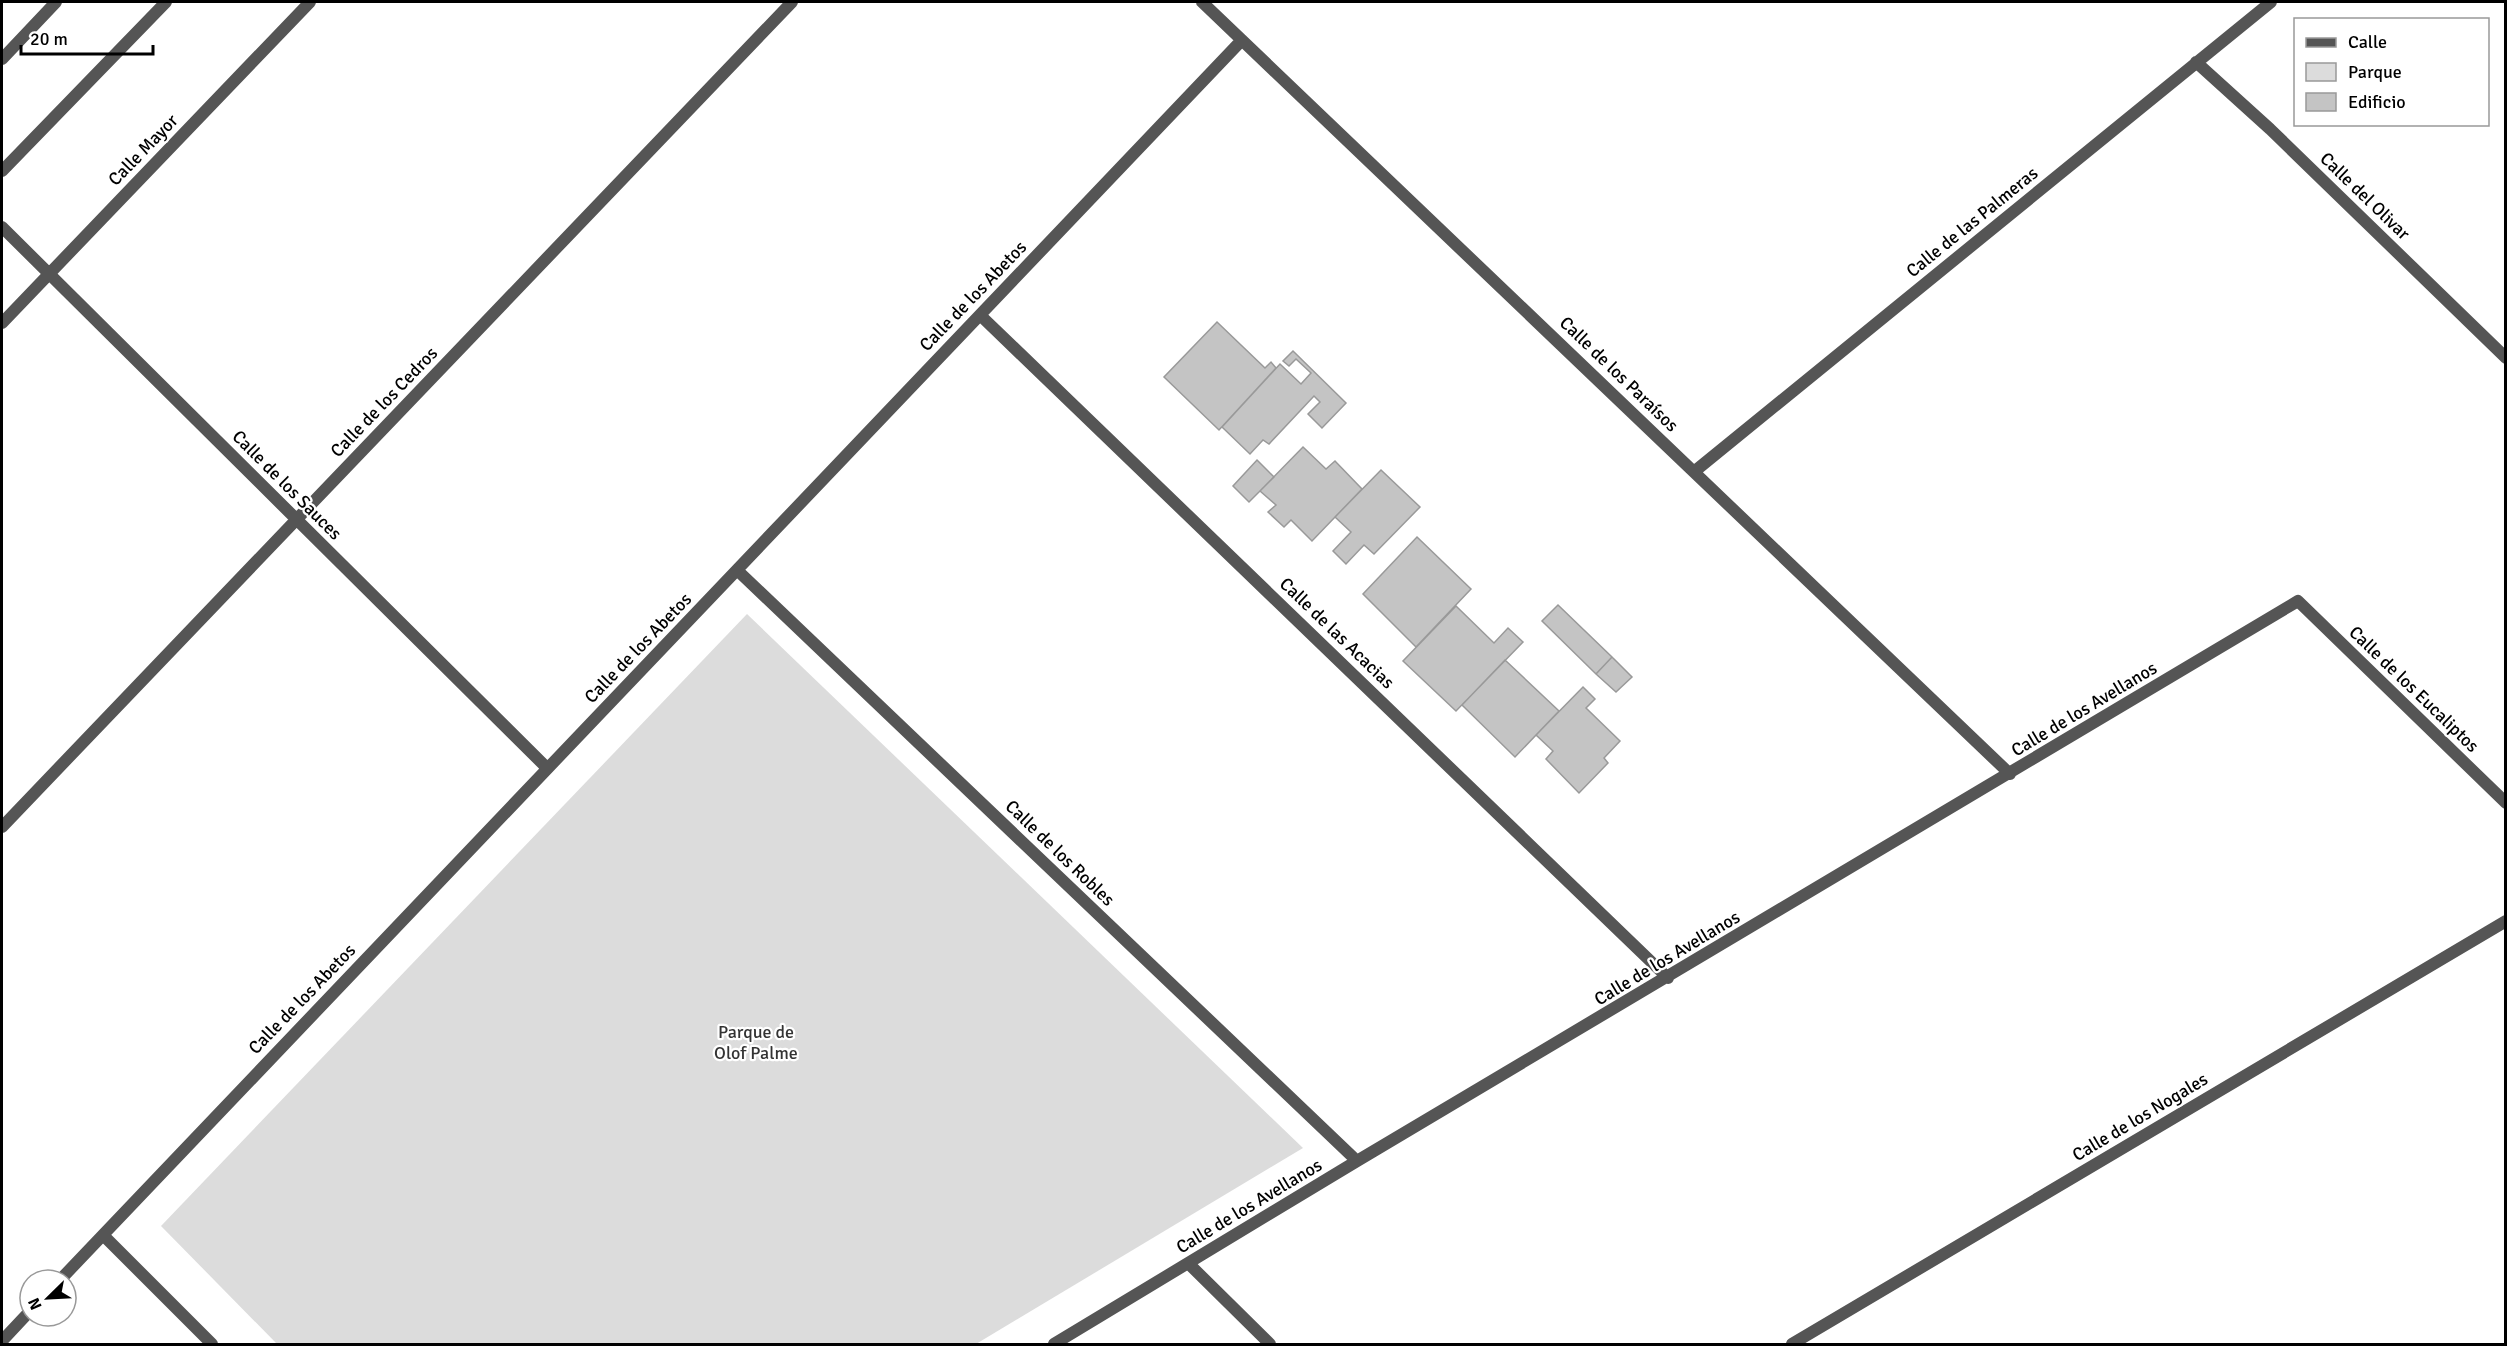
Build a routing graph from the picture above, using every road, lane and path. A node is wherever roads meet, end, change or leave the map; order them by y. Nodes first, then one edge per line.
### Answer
1 (56, 2) edge
2 (166, 2) edge
3 (310, 2) edge
4 (792, 2) edge
5 (1202, 2) edge
6 (2271, 2) edge
7 (1242, 40) junction
8 (2, 59) edge
9 (2196, 62) junction
10 (2, 171) edge
11 (2, 227) edge
12 (49, 274) junction
13 (980, 315) junction
14 (2, 323) edge
15 (2505, 358) edge
16 (1695, 471) junction
17 (296, 519) junction
18 (737, 570) junction
19 (2298, 602) joint
20 (548, 768) junction
21 (2010, 774) junction
22 (2505, 803) edge
23 (2, 827) edge
24 (2505, 921) edge
25 (1668, 978) junction
26 (1357, 1161) junction
27 (103, 1235) junction
28 (1189, 1264) junction
29 (71, 1268) edge
30 (18, 1324) edge
31 (2, 1341) edge
32 (212, 1344) edge
33 (1054, 1344) edge
34 (1270, 1344) edge
35 (1792, 1344) edge

1 - 8 street
2 - 10 street
3 - 12 street, Calle Mayor
4 - 17 street, Calle de los Cedros
5 - 7 street, Calle de los Paraísos
6 - 9 street, Calle de las Palmeras
7 - 13 street, Calle de los Abetos
7 - 16 street, Calle de los Paraísos
9 - 15 street, Calle del Olivar
9 - 16 street, Calle de las Palmeras
11 - 12 street, Calle de los Sauces
12 - 14 street, Calle Mayor
12 - 17 street, Calle de los Sauces
13 - 18 street, Calle de los Abetos
13 - 25 street, Calle de las Acacias
16 - 21 street, Calle de los Paraísos
17 - 20 street, Calle de los Sauces
17 - 23 street, Calle de los Cedros
18 - 20 street, Calle de los Abetos
18 - 26 street, Calle de los Robles
19 - 21 street, Calle de los Avellanos
19 - 22 street, Calle de los Eucaliptos
20 - 27 street, Calle de los Abetos
21 - 25 street, Calle de los Avellanos
24 - 35 street, Calle de los Nogales
25 - 26 street, Calle de los Avellanos
26 - 28 street, Calle de los Avellanos
27 - 29 street, Calle de los Abetos
27 - 32 street
28 - 33 street, Calle de los Avellanos
28 - 34 street
30 - 31 street

